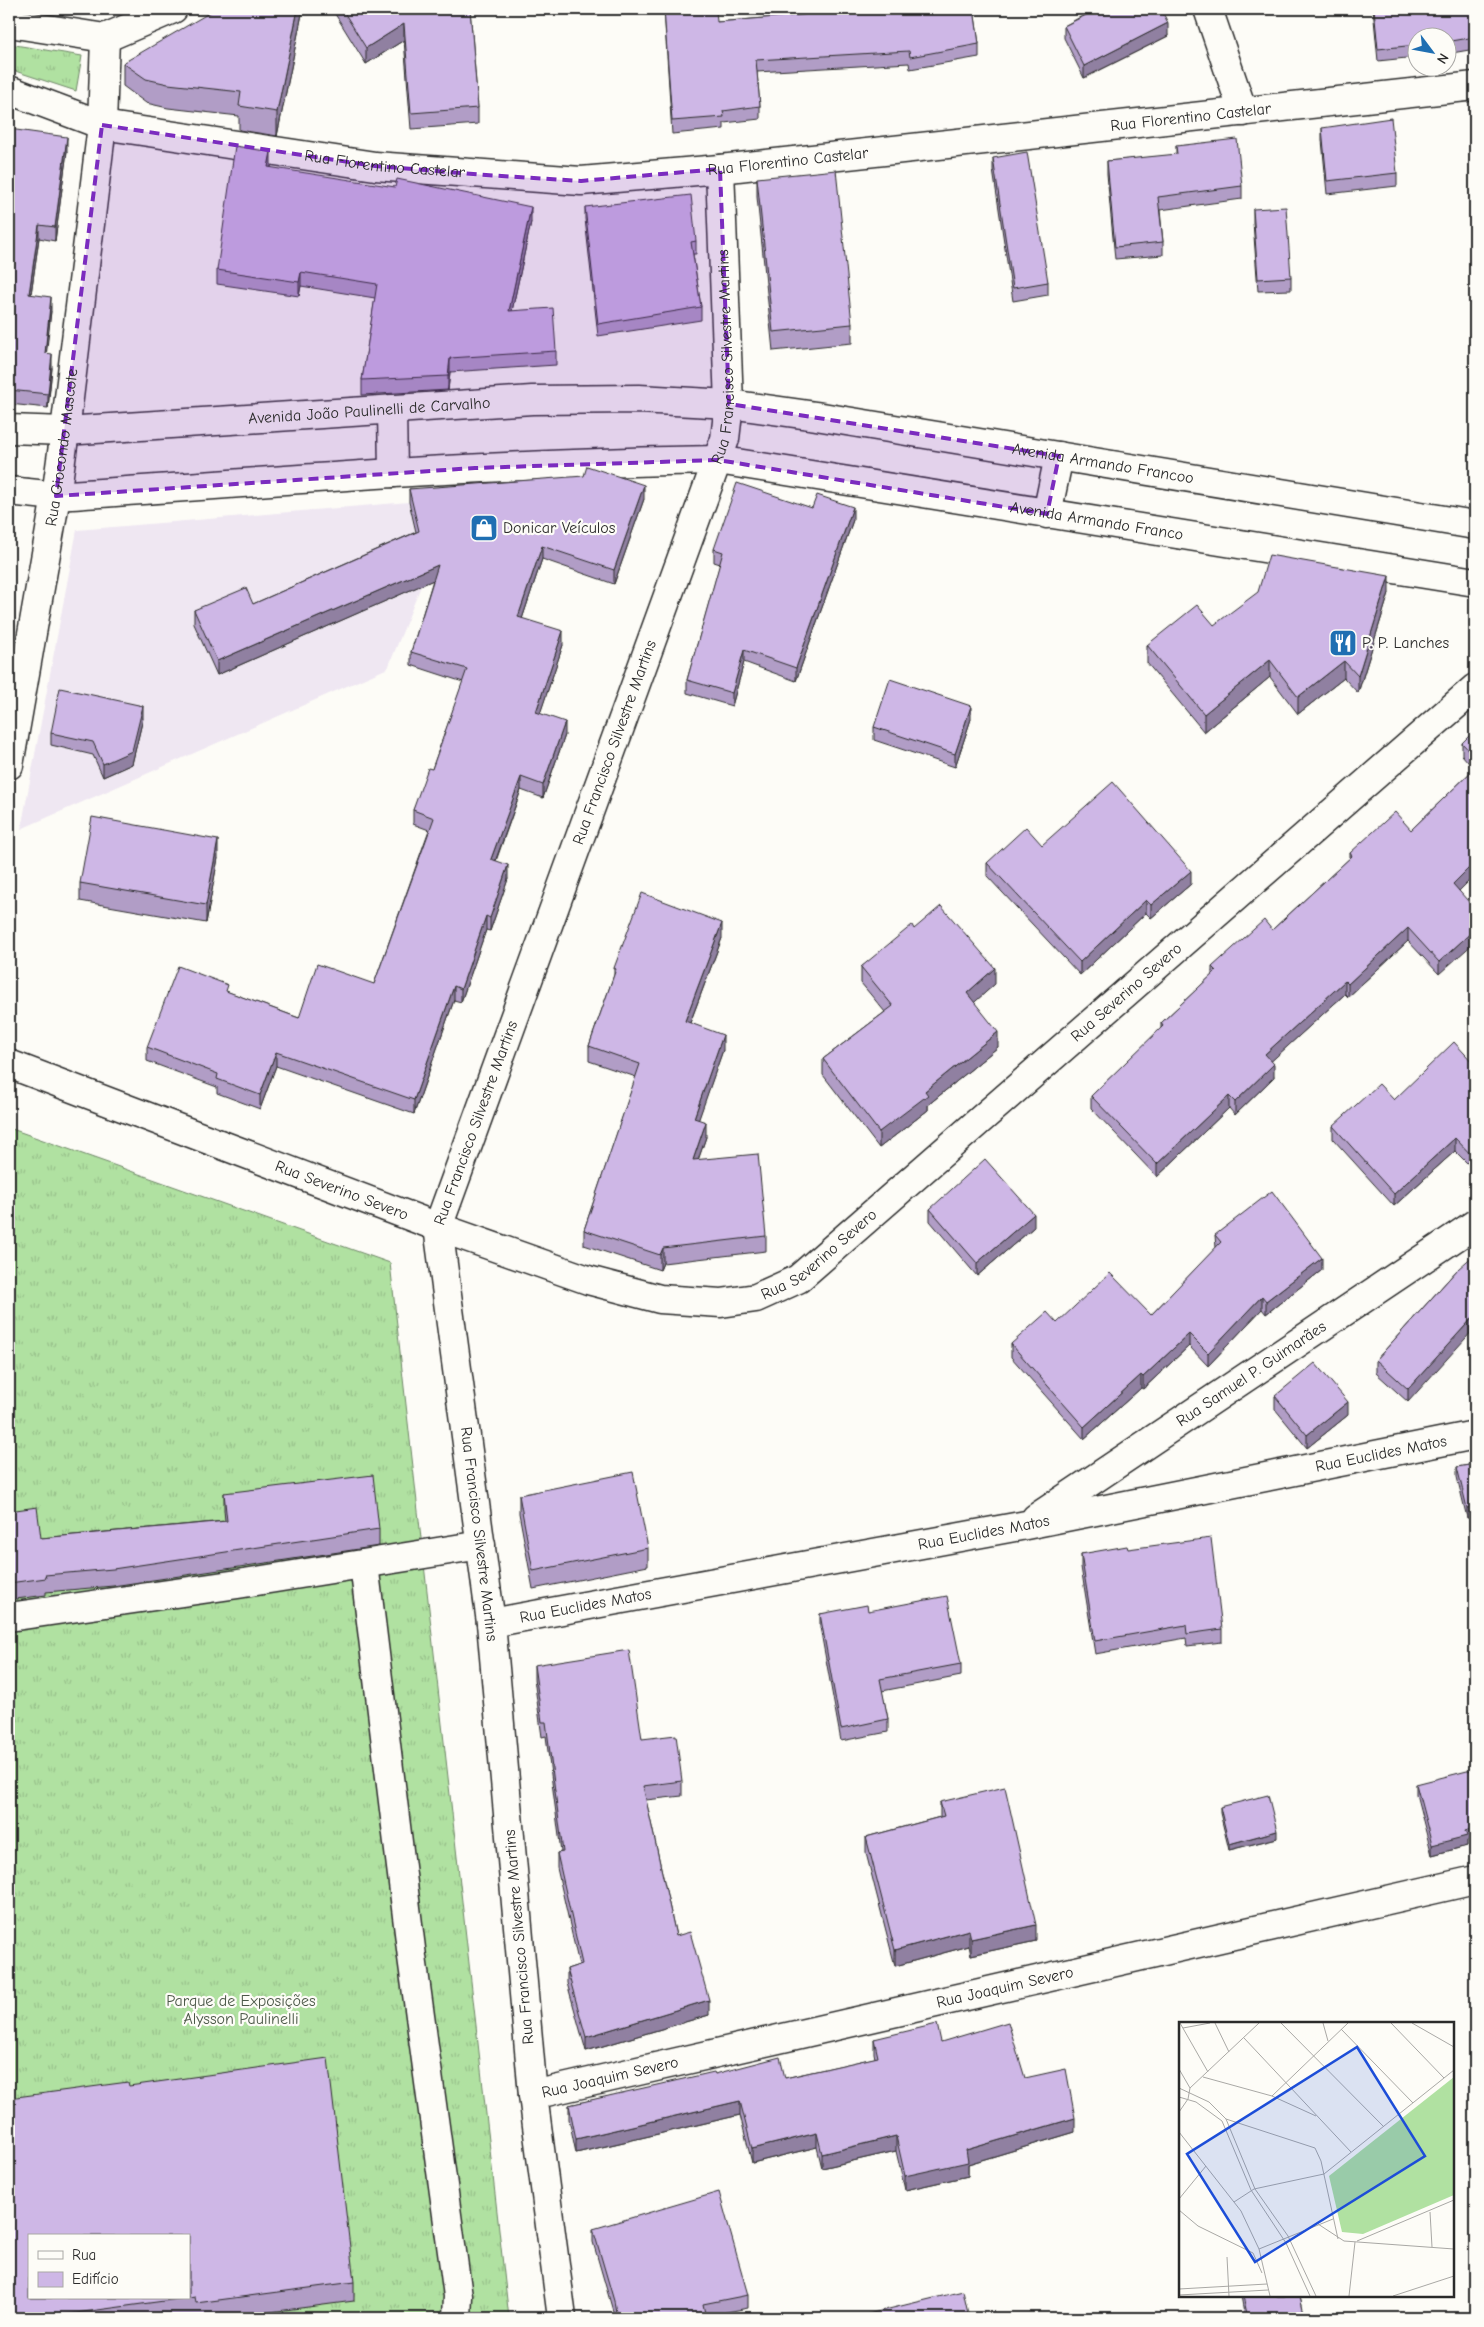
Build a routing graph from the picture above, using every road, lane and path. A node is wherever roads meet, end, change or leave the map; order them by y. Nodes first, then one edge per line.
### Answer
1 (173, 9) edge
2 (1208, 9) edge
3 (9, 23) edge
4 (105, 38) junction
5 (1475, 86) edge
6 (9, 90) edge
7 (1243, 112) junction
8 (102, 125) junction
9 (720, 169) junction
10 (729, 404) junction
11 (392, 409) junction
12 (9, 429) edge
13 (65, 431) junction
14 (1058, 456) junction
15 (718, 460) junction
16 (393, 474) junction
17 (9, 491) edge
18 (56, 496) junction
19 (1048, 514) junction
20 (1475, 525) edge
21 (1475, 582) edge
22 (1475, 688) edge
23 (9, 765) edge
24 (9, 1064) edge
25 (1475, 1224) edge
26 (438, 1227) junction
27 (1475, 1435) edge
28 (1026, 1525) junction
29 (481, 1545) junction
30 (364, 1564) junction
31 (9, 1617) edge
32 (491, 1623) junction
33 (1475, 1880) edge
34 (534, 2095) junction
35 (457, 2318) edge
36 (562, 2318) edge

1 - 4 street
2 - 7 street
3 - 4 street
4 - 8 street, Rua Giocondo Mascote
5 - 7 street, Rua Florentino Castelar
6 - 8 street, Rua Florentino Castelar
7 - 9 street, Rua Florentino Castelar
8 - 9 street, Rua Florentino Castelar
8 - 13 street, Rua Giocondo Mascote
9 - 10 street, Rua Francisco Silvestre Martins
10 - 11 street, Avenida João Paulinelli de Carvalho
10 - 14 street, Avenida Armando Francoo
10 - 15 street, Rua Francisco Silvestre Martins
11 - 13 street, Avenida João Paulinelli de Carvalho
11 - 16 street
12 - 13 street, Avenida João Paulinelli de Carvalho
13 - 18 street, Rua Giocondo Mascote
14 - 19 street
14 - 20 street, Avenida Armando Francoo
15 - 16 street
15 - 19 street, Avenida Armando Franco
15 - 26 street, Rua Francisco Silvestre Martins
16 - 18 street
17 - 18 street
18 - 23 street, Rua Giocondo Mascote
19 - 21 street, Avenida Armando Franco
22 - 26 street, Rua Severino Severo
24 - 26 street, Rua Severino Severo
25 - 28 street, Rua Samuel P. Guimarães
26 - 29 street, Rua Francisco Silvestre Martins
27 - 28 street, Rua Euclides Matos
28 - 32 street, Rua Euclides Matos
29 - 30 street
29 - 32 street, Rua Francisco Silvestre Martins
30 - 31 street
30 - 35 street
32 - 34 street, Rua Francisco Silvestre Martins
33 - 34 street, Rua Joaquim Severo
34 - 36 street, Rua Francisco Silvestre Martins

